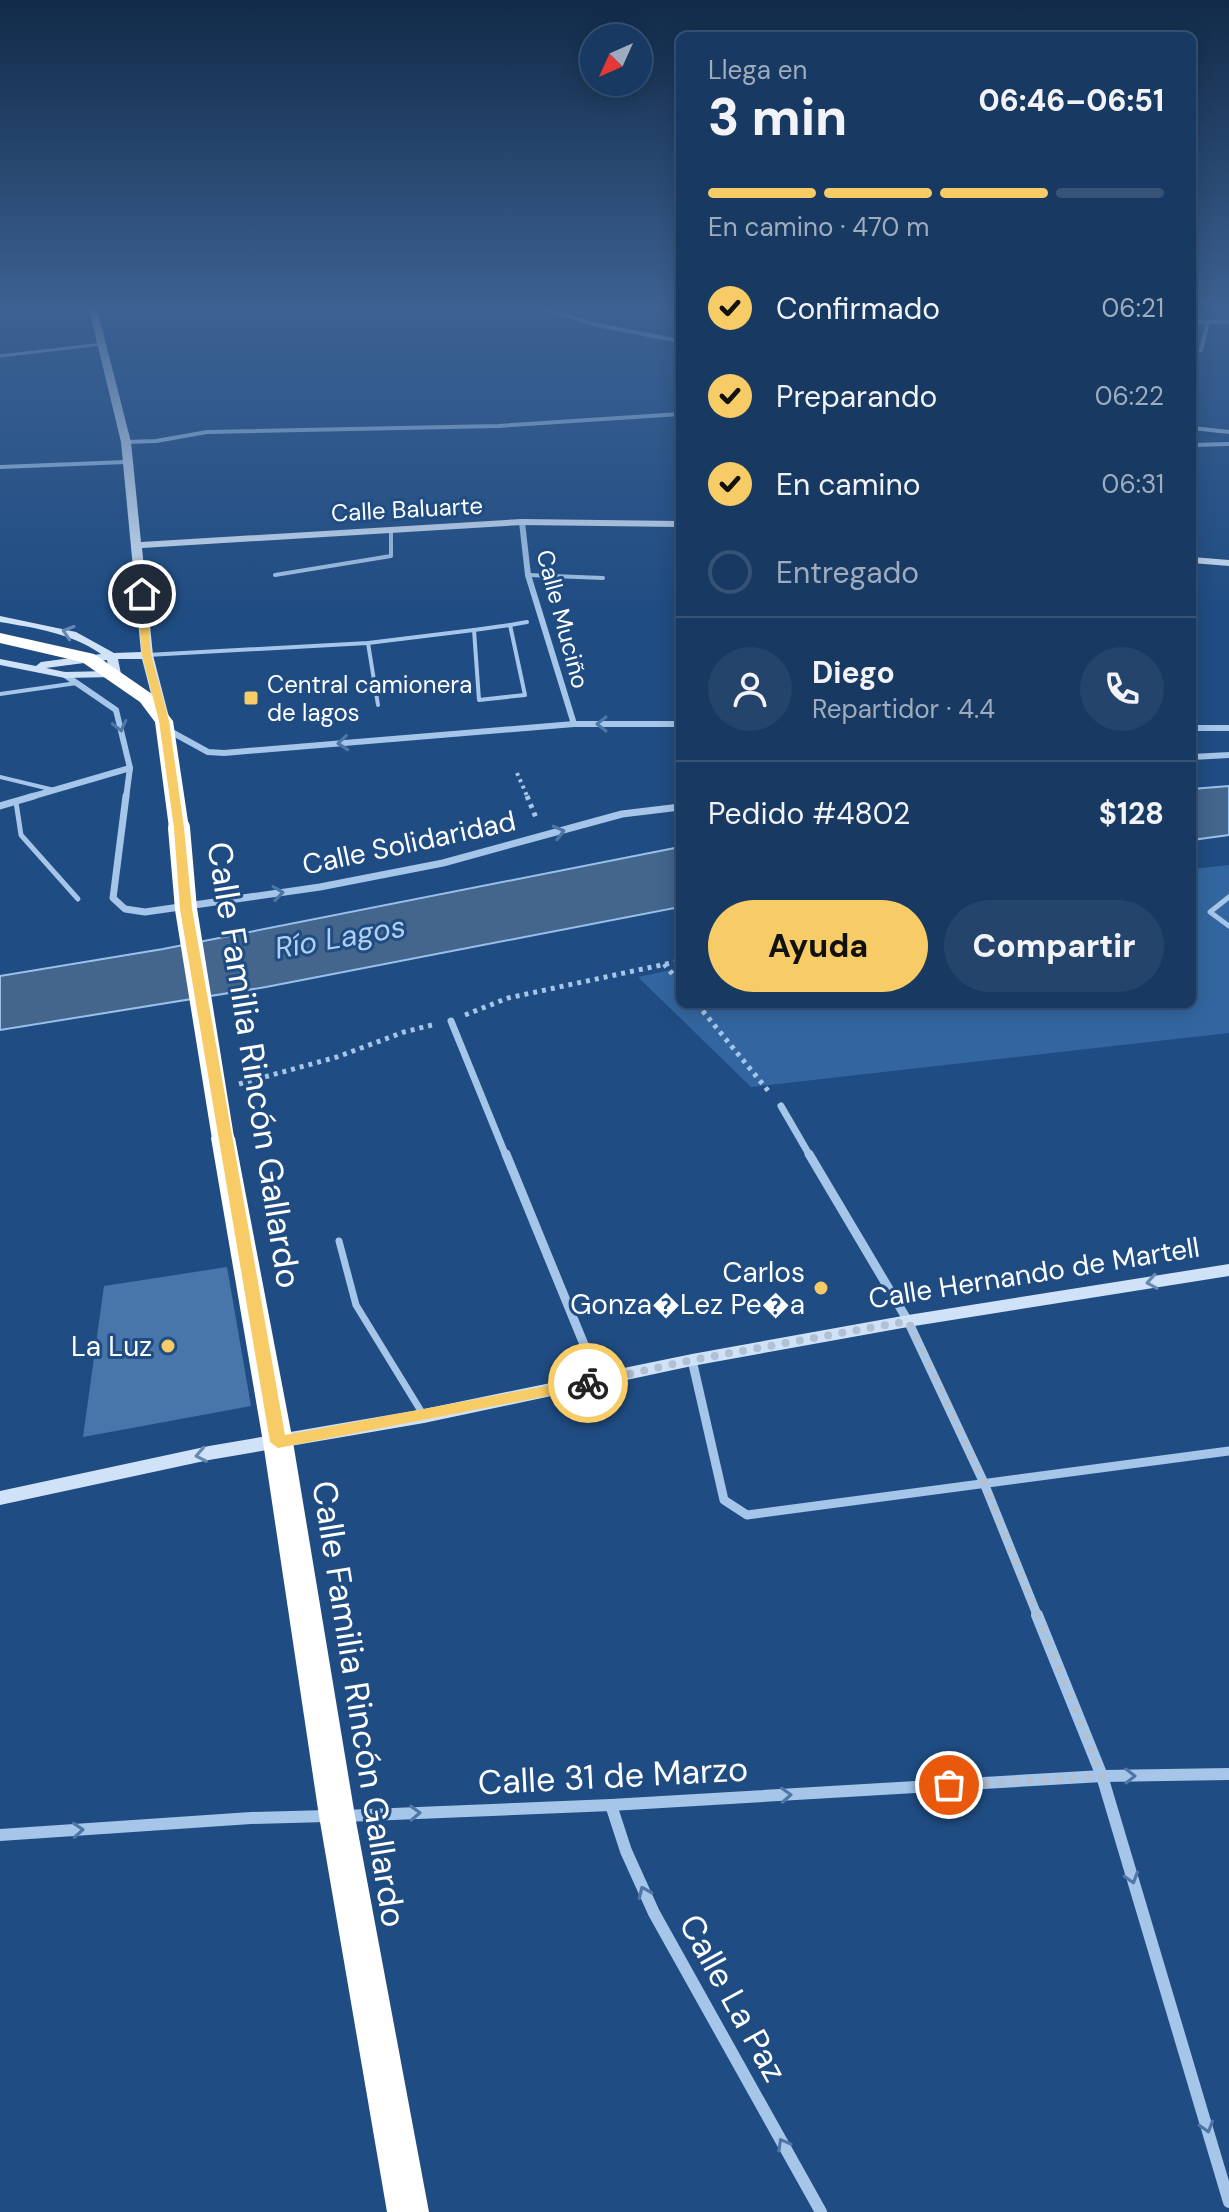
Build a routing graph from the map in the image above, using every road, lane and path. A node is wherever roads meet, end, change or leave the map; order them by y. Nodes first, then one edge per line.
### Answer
1 (118, 408) edge
2 (676, 414) edge
3 (1196, 428) edge
4 (1229, 432) edge
5 (126, 442) junction
6 (1229, 444) edge
7 (1196, 445) edge
8 (126, 462) junction
9 (0, 467) edge
10 (522, 522) junction
11 (676, 524) edge
12 (391, 530) junction
13 (137, 545) junction
14 (1196, 560) edge
15 (1229, 563) edge
16 (275, 575) dead end
17 (528, 575) junction
18 (603, 578) dead end
19 (0, 619) edge
20 (527, 622) dead end
21 (510, 624) junction
22 (474, 630) junction
23 (0, 638) edge
24 (368, 643) junction
25 (147, 655) junction
26 (112, 656) junction
27 (88, 658) junction
28 (0, 662) edge
29 (31, 666) junction
30 (115, 674) junction
31 (65, 675) junction
32 (77, 683) junction
33 (0, 694) edge
34 (378, 705) dead end
35 (574, 724) junction
36 (676, 724) edge
37 (164, 725) junction
38 (1196, 728) edge
39 (1229, 728) edge
40 (1229, 755) edge
41 (1196, 757) edge
42 (130, 768) junction
43 (517, 773) dead end
44 (0, 777) edge
45 (54, 790) junction
46 (16, 802) junction
47 (0, 806) edge
48 (676, 807) edge
49 (544, 836) junction
50 (1229, 897) edge
51 (78, 899) dead end
52 (1229, 926) edge
53 (664, 964) dead end
54 (676, 978) edge
55 (700, 1008) edge
56 (451, 1021) dead end
57 (781, 1106) joint
58 (339, 1241) dead end
59 (1229, 1270) edge
60 (908, 1321) junction
61 (692, 1360) junction
62 (599, 1381) junction
63 (424, 1416) junction
64 (278, 1442) junction
65 (1229, 1451) edge
66 (984, 1483) junction
67 (0, 1498) edge
68 (1229, 1774) edge
69 (1102, 1776) junction
70 (611, 1805) junction
71 (337, 1816) junction
72 (0, 1835) edge
73 (1229, 2202) edge
74 (403, 2211) edge
75 (821, 2212) edge

1 - 5 street
2 - 5 street
3 - 4 street
5 - 8 street
6 - 7 street
8 - 9 street
8 - 13 street
10 - 11 street, Calle Baluarte
10 - 12 street, Calle Baluarte
10 - 17 street, Calle Muciño
12 - 13 street, Calle Baluarte
12 - 16 lane
13 - 25 street
14 - 15 street
17 - 18 lane
17 - 35 street, Calle Muciño
26 -> 19 street
20 - 21 lane
21 - 22 lane
21 - 22 lane
22 - 24 lane
23 - 27 highway
24 - 25 lane
24 - 34 lane
25 - 26 street
25 - 37 street
26 - 27 street
26 - 30 street
27 - 29 street
27 - 30 highway
28 - 29 street
29 - 31 street
30 - 31 street
30 - 37 highway
31 - 32 street
32 - 33 lane
32 -> 42 street
36 -> 35 street
35 -> 37 street
37 - 64 highway, Calle Familia Rincón Gallardo, bridge
38 - 39 street
40 - 41 street
42 - 45 street
42 -> 49 street, Calle Solidaridad
43 - 49 path
44 - 45 lane
45 - 46 street
46 - 47 street
46 - 51 lane
49 -> 48 street, Calle Solidaridad
50 - 52 lane
53 - 54 path
55 - 57 path
56 - 62 street
57 - 60 street
58 - 63 lane
59 -> 60 street, Calle Hernando de Martell
60 - 61 street, Calle Hernando de Martell
60 - 66 street
61 - 62 street, Calle Hernando de Martell
61 - 66 street
62 - 63 street, Calle Hernando de Martell
63 - 64 street, Calle Hernando de Martell
64 -> 67 street, Calle Hernando de Martell
64 - 71 highway, Calle Familia Rincón Gallardo
65 - 66 street
66 - 69 street
69 -> 68 street, Calle 31 de Marzo
70 -> 69 street, Calle 31 de Marzo
69 -> 73 street
71 -> 70 street, Calle 31 de Marzo
75 -> 70 street, Calle La Paz
72 -> 71 street, Calle 31 de Marzo
71 - 74 highway, Calle Familia Rincón Gallardo

